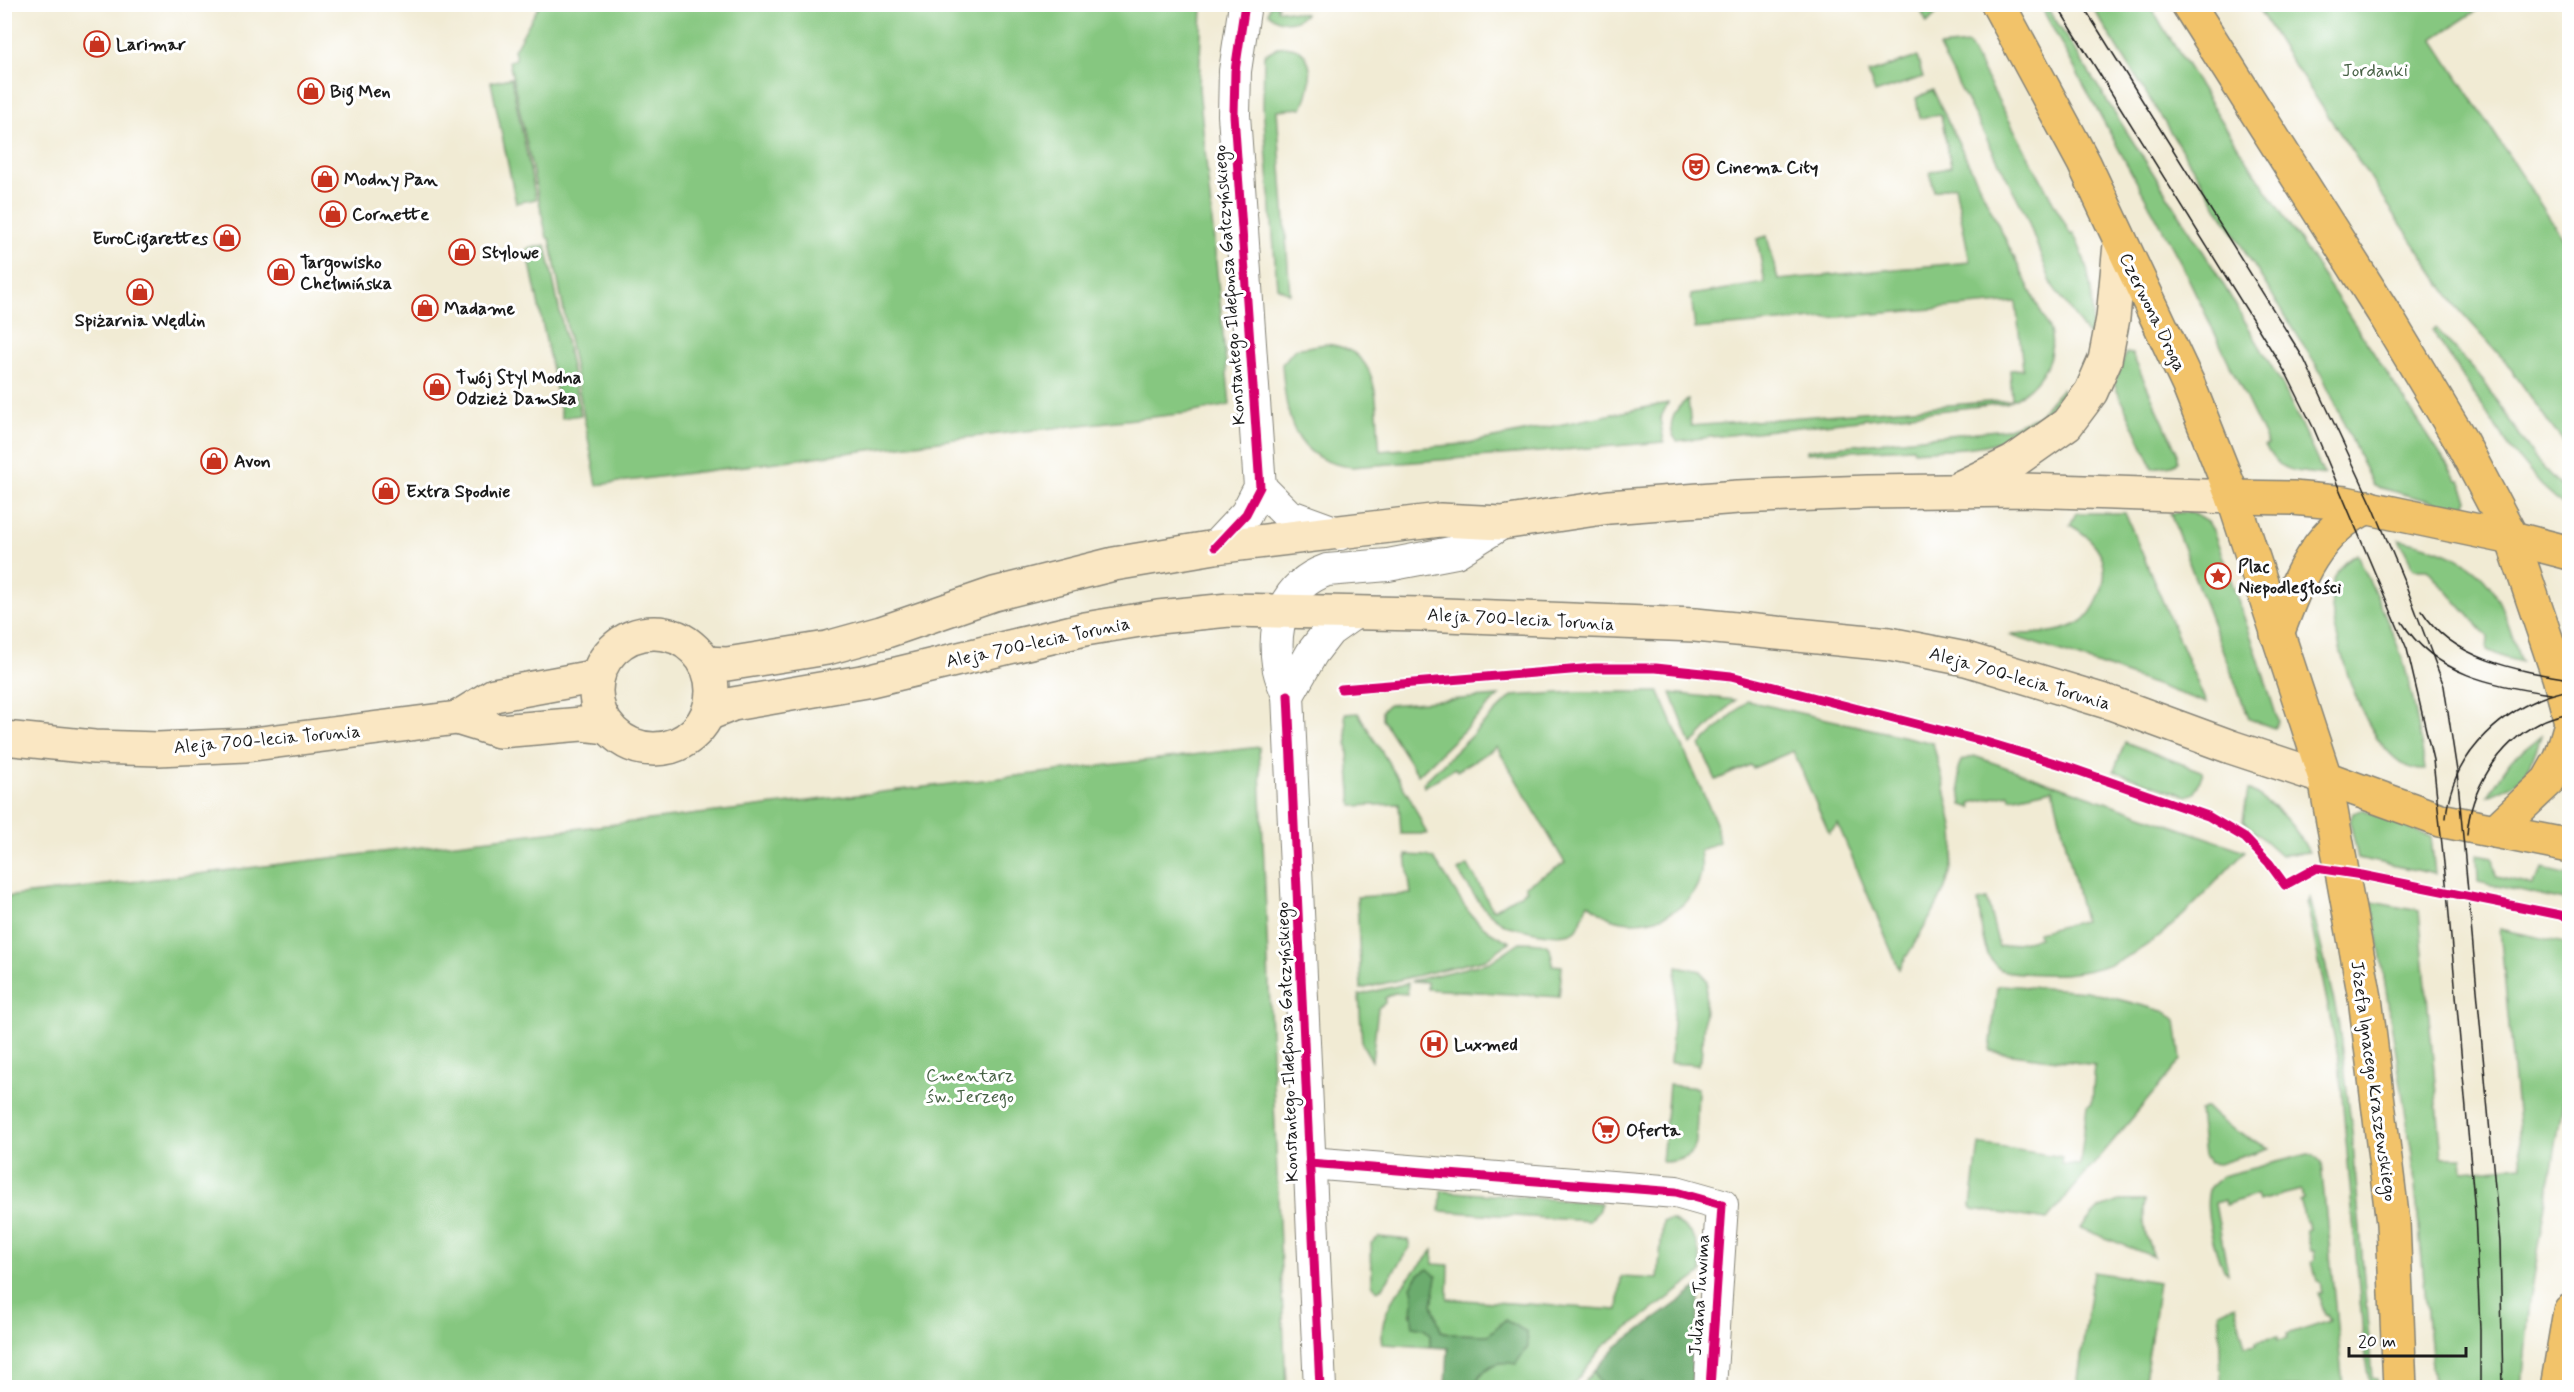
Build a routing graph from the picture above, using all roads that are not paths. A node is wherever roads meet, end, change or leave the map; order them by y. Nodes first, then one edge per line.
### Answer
1 (1245, 4) edge
2 (1998, 4) edge
3 (2187, 4) edge
4 (2120, 244) junction
5 (1260, 487) junction
6 (1953, 491) junction
7 (2233, 497) junction
8 (2368, 507) junction
9 (1502, 524) junction
10 (1340, 534) junction
11 (2512, 538) junction
12 (1215, 547) junction
13 (2570, 553) edge
14 (1281, 611) junction
15 (1353, 614) junction
16 (2277, 634) junction
17 (705, 663) junction
18 (598, 676) junction
19 (1287, 695) junction
20 (708, 714) junction
21 (457, 718) junction
22 (2570, 718) edge
23 (608, 727) junction
24 (2570, 727) edge
25 (4, 738) edge
26 (2325, 778) junction
27 (2495, 831) junction
28 (2570, 846) edge
29 (1308, 1162) junction
30 (2570, 1311) edge
31 (1320, 1388) edge
32 (1710, 1388) edge
33 (2400, 1388) edge
34 (2557, 1388) edge

1 - 5 street, Konstantego Ildefonsa Gałczyńskiego
2 - 4 main road, Czerwona Droga
3 - 11 main road
4 - 6 main road
4 - 7 main road, Czerwona Droga
5 - 10 street
5 - 12 street
6 - 7 main road
6 - 9 main road
7 - 8 main road
7 - 16 main road, Czerwona Droga
8 - 11 main road
8 - 16 main road
9 - 10 main road
9 - 14 street, Konstantego Ildefonsa Gałczyńskiego
10 - 12 main road
11 - 13 main road
11 - 22 main road
12 - 17 main road
14 - 15 main road, Aleja 700-lecia Torunia
14 - 19 street, Konstantego Ildefonsa Gałczyńskiego
14 - 20 main road, Aleja 700-lecia Torunia
15 - 19 street
15 - 26 main road, Aleja 700-lecia Torunia
16 - 26 main road, Józefa Ignacego Kraszewskiego
17 - 18 main road
17 - 20 main road
18 - 21 main road, Aleja 700-lecia Torunia
18 - 23 main road
19 - 29 street, Konstantego Ildefonsa Gałczyńskiego
20 - 23 main road
21 - 23 main road, Aleja 700-lecia Torunia
21 - 25 main road, Aleja 700-lecia Torunia
24 - 27 main road
26 - 27 main road
26 - 33 main road, Józefa Ignacego Kraszewskiego
27 - 28 main road
29 - 31 street, Konstantego Ildefonsa Gałczyńskiego
29 - 32 street, Juliana Tuwima
30 - 34 main road

